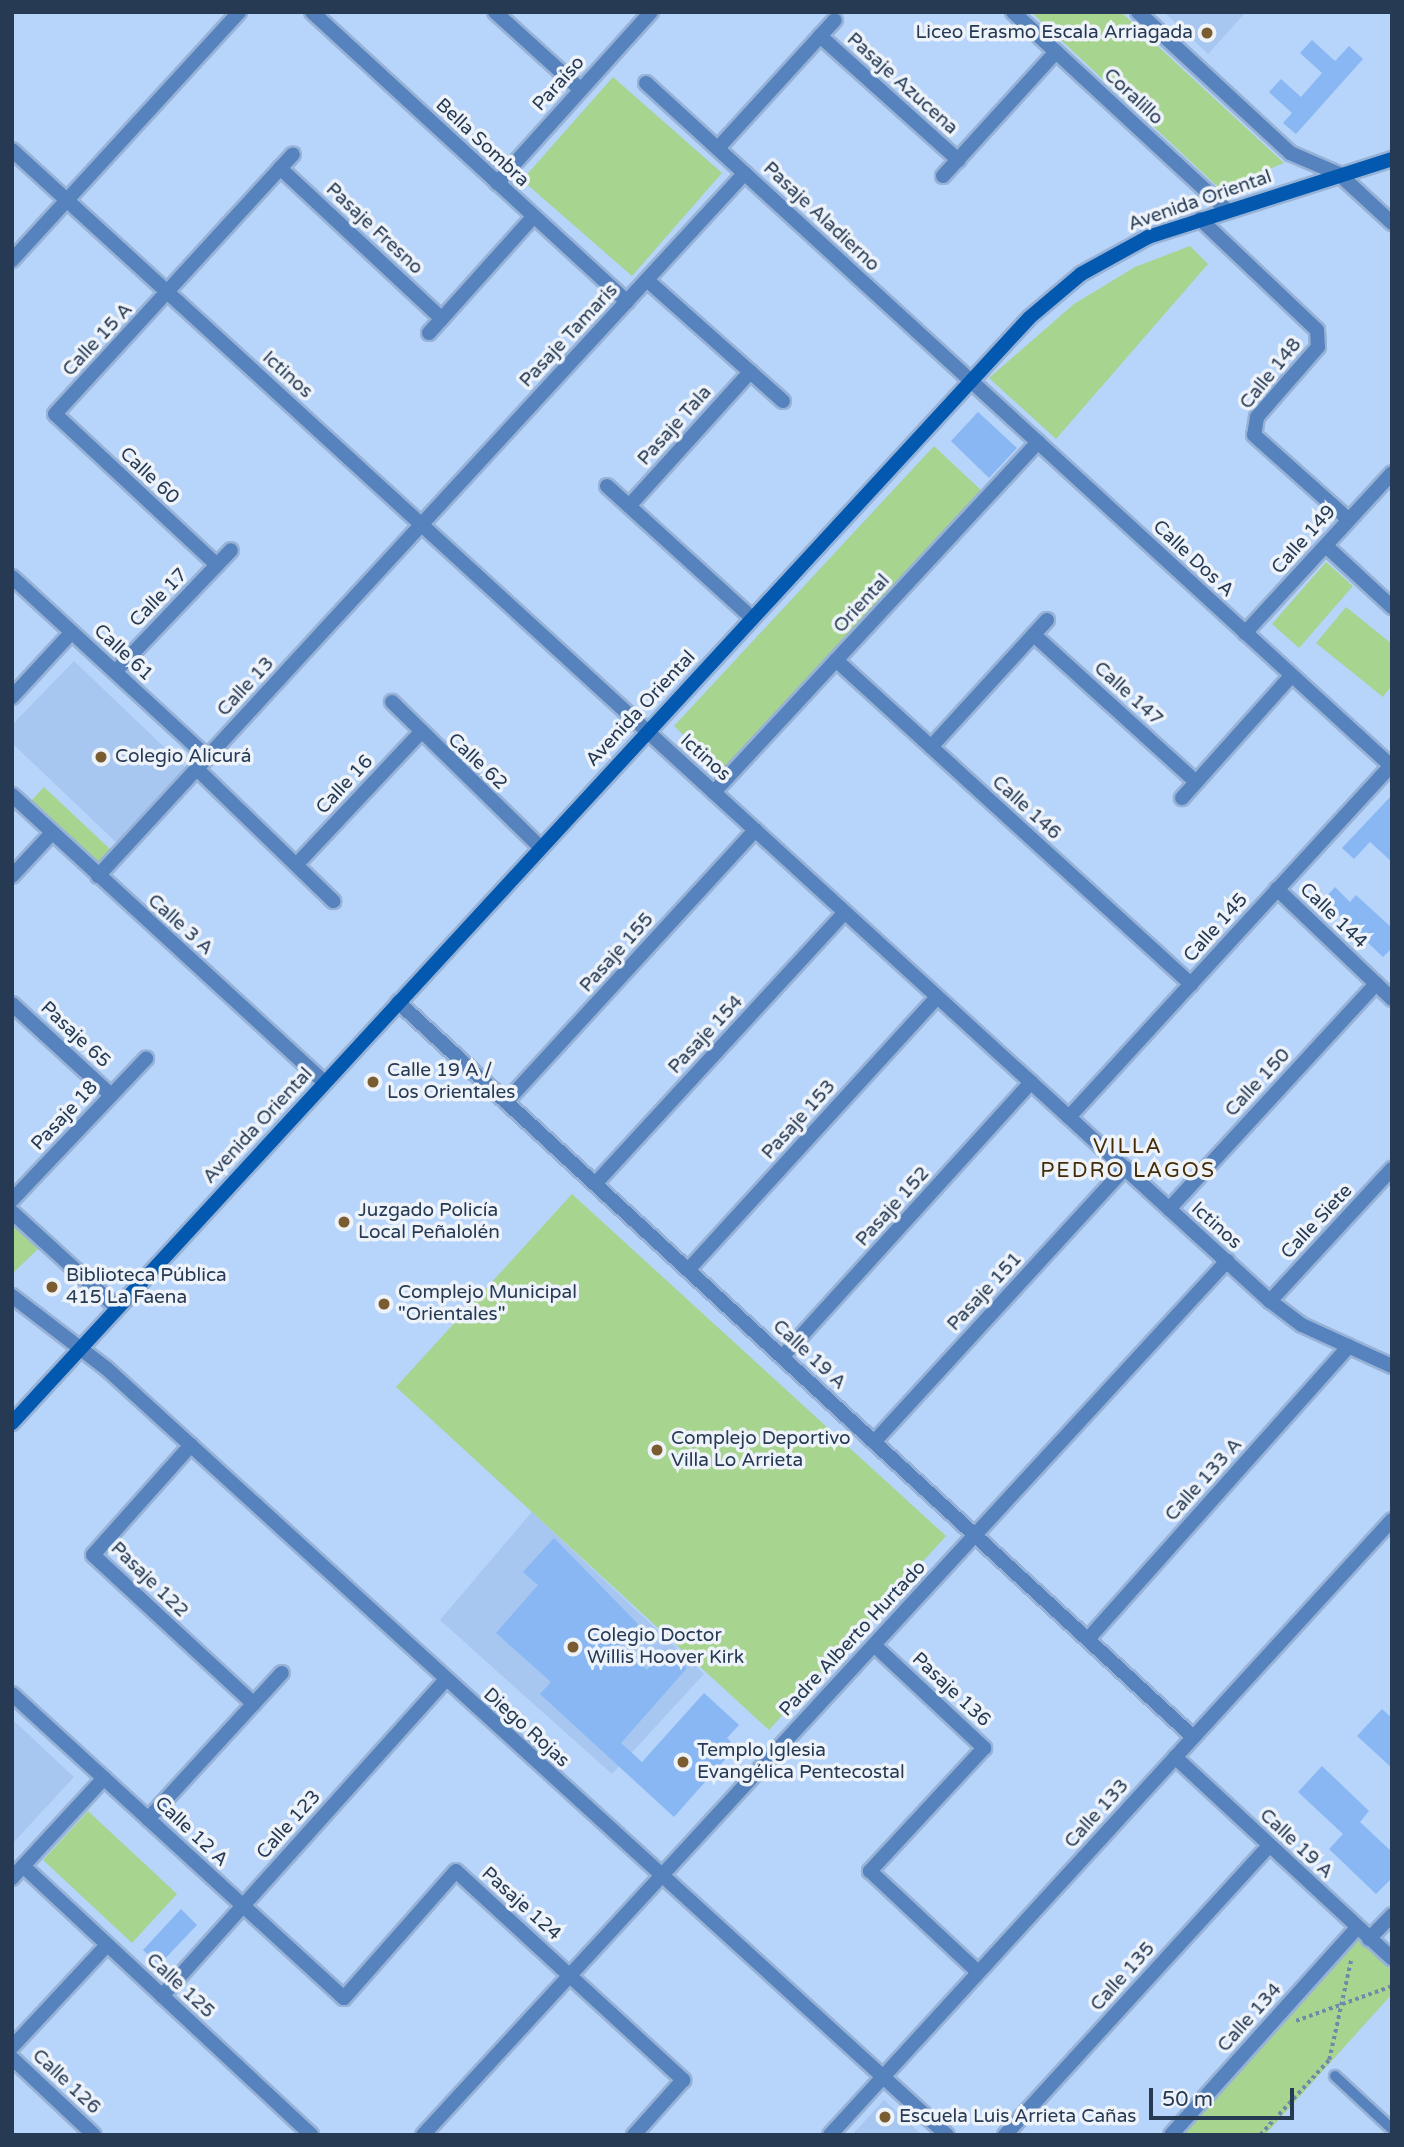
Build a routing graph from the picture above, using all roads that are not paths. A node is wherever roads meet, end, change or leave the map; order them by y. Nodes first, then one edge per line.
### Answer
1 (239, 12) edge
2 (312, 12) edge
3 (495, 12) edge
4 (650, 12) edge
5 (1013, 12) edge
6 (1138, 12) edge
7 (835, 20) dead end
8 (820, 36) junction
9 (1056, 52) junction
10 (646, 83) dead end
11 (580, 89) junction
12 (718, 148) junction
13 (12, 150) edge
14 (293, 153) dead end
15 (1392, 159) edge
16 (958, 160) junction
17 (281, 168) junction
18 (745, 173) junction
19 (1339, 174) junction
20 (943, 176) dead end
21 (497, 183) junction
22 (67, 200) junction
23 (1227, 210) junction
24 (534, 216) junction
25 (1200, 219) junction
26 (1392, 223) edge
27 (12, 260) edge
28 (647, 279) junction
29 (168, 292) junction
30 (627, 302) junction
31 (442, 319) junction
32 (429, 333) dead end
33 (750, 372) junction
34 (970, 380) junction
35 (783, 401) dead end
36 (55, 414) joint
37 (1038, 442) junction
38 (1392, 473) edge
39 (607, 486) dead end
40 (629, 506) junction
41 (1348, 519) junction
42 (422, 525) junction
43 (1326, 545) junction
44 (231, 550) dead end
45 (217, 565) junction
46 (12, 577) edge
47 (1392, 607) edge
48 (752, 618) junction
49 (1047, 620) dead end
50 (72, 632) junction
51 (1245, 633) junction
52 (1034, 635) junction
53 (836, 660) junction
54 (115, 672) junction
55 (1291, 676) junction
56 (12, 697) edge
57 (392, 702) dead end
58 (647, 731) junction
59 (419, 734) junction
60 (931, 747) junction
61 (207, 757) junction
62 (1391, 765) edge
63 (197, 769) junction
64 (1196, 782) junction
65 (714, 792) junction
66 (12, 795) edge
67 (1182, 798) dead end
68 (755, 830) junction
69 (52, 833) junction
70 (540, 847) junction
71 (298, 863) junction
72 (12, 876) edge
73 (98, 876) junction
74 (1277, 889) junction
75 (333, 901) dead end
76 (845, 912) junction
77 (1191, 984) junction
78 (1376, 984) junction
79 (937, 997) junction
80 (1392, 999) edge
81 (398, 1002) junction
82 (12, 1004) edge
83 (146, 1059) dead end
84 (324, 1082) junction
85 (1031, 1083) junction
86 (111, 1095) junction
87 (506, 1102) junction
88 (1069, 1117) junction
89 (1125, 1168) junction
90 (1392, 1169) edge
91 (595, 1184) junction
92 (12, 1200) edge
93 (1169, 1209) junction
94 (12, 1212) edge
95 (1227, 1261) junction
96 (688, 1270) junction
97 (12, 1296) edge
98 (1270, 1301) junction
99 (117, 1308) junction
100 (1349, 1346) junction
101 (79, 1349) junction
102 (782, 1357) junction
103 (1389, 1361) edge
104 (12, 1423) edge
105 (874, 1441) junction
106 (191, 1445) junction
107 (1392, 1520) edge
108 (975, 1535) junction
109 (1087, 1639) junction
110 (874, 1644) junction
111 (282, 1673) dead end
112 (445, 1681) junction
113 (12, 1694) edge
114 (254, 1704) junction
115 (1193, 1737) junction
116 (1175, 1757) junction
117 (104, 1778) junction
118 (148, 1819) junction
119 (1269, 1846) junction
120 (23, 1866) junction
121 (661, 1876) junction
122 (12, 1878) edge
123 (243, 1906) junction
124 (1392, 1915) edge
125 (1357, 1928) junction
126 (1369, 1939) junction
127 (107, 1945) junction
128 (1392, 1959) edge
129 (978, 1972) junction
130 (570, 1974) junction
131 (162, 1996) junction
132 (344, 1998) joint
133 (12, 2047) edge
134 (12, 2058) edge
135 (884, 2075) junction
136 (1335, 2076) dead end
137 (1392, 2129) edge
138 (94, 2135) edge
139 (311, 2135) edge
140 (423, 2135) edge
141 (634, 2135) edge
142 (830, 2135) edge
143 (947, 2135) edge
144 (1005, 2135) edge
145 (1171, 2135) edge

1 - 22 street
2 - 21 street, Bella Sombra
3 - 11 street
4 - 11 street, Paraíso
5 - 9 street, Coralillo
6 - 19 street
7 - 8 street, Pasaje Azucena
8 - 12 street, Pasaje Azucena
8 - 16 street, Pasaje Azucena
9 - 16 street, Pasaje Azucena
9 - 23 street, Coralillo
10 - 12 street, Pasaje Aladierno
11 - 21 street, Paraíso
12 - 18 street, Pasaje Aladierno
13 - 22 street, Ictinos
14 - 17 street
15 - 19 main road, Avenida Oriental
16 - 20 street, Pasaje Azucena
17 - 29 street
17 - 31 street, Pasaje Fresno
18 - 28 street, Pasaje Tamaris
18 - 34 street, Pasaje Aladierno
19 - 23 main road, Avenida Oriental
19 - 26 street
21 - 24 street, Bella Sombra
22 - 27 street
22 - 29 street, Ictinos
23 - 25 main road, Avenida Oriental
24 - 30 street, Bella Sombra
24 - 31 street
25 - 34 main road, Avenida Oriental
25 - 41 street, Calle 148
28 - 30 street, Pasaje Tamaris
28 - 33 street
29 - 36 street, Calle 15 A
29 - 42 street, Ictinos
30 - 42 street, Pasaje Tamaris
31 - 32 street
33 - 35 street
33 - 40 street, Pasaje Tala
34 - 37 street, Calle Dos A
34 - 48 main road, Avenida Oriental
36 - 45 street, Calle 60
37 - 51 street, Calle Dos A
37 - 53 street, Oriental
38 - 41 street, Calle 149
39 - 40 street
40 - 48 street
41 - 43 street, Calle 149
42 - 58 street, Ictinos
42 - 61 street, Calle 13
43 - 47 street
43 - 51 street, Calle 149
44 - 45 street, Calle 17
45 - 54 street, Calle 17
46 - 50 street, Calle 61
48 - 58 main road, Avenida Oriental
49 - 52 street
50 - 54 street, Calle 61
50 - 56 street
51 - 55 street, Calle Dos A
52 - 60 street
52 - 64 street, Calle 147
53 - 60 street, Calle 146
53 - 65 street, Oriental
54 - 61 street, Calle 61
55 - 62 street, Calle Dos A
55 - 64 street
57 - 59 street, Calle 62
58 - 65 street, Ictinos
58 - 70 main road, Avenida Oriental
59 - 70 street, Calle 62
59 - 71 street, Calle 16
60 - 77 street, Calle 146
61 - 63 street, Calle 13
62 - 74 street, Calle 145
63 - 71 street
63 - 73 street, Calle 13
64 - 67 street
65 - 68 street, Ictinos
66 - 69 street, Calle 3 A
68 - 76 street, Ictinos
68 - 87 street, Pasaje 155
69 - 72 street
69 - 73 street, Calle 3 A
70 - 81 main road, Avenida Oriental
71 - 75 street
73 - 84 street, Calle 3 A
74 - 77 street, Calle 145
74 - 78 street, Calle 144
76 - 79 street, Ictinos
76 - 91 street, Pasaje 154
77 - 88 street, Calle 145
78 - 80 street, Calle 144
78 - 93 street, Calle 150
79 - 85 street, Ictinos
79 - 96 street, Pasaje 153
81 - 84 main road, Avenida Oriental
81 - 87 street, Calle 19 A
82 - 86 street, Pasaje 65
83 - 86 street, Pasaje 18
84 - 99 main road, Avenida Oriental
85 - 88 street, Ictinos
85 - 102 street, Pasaje 152
86 - 92 street, Pasaje 18
87 - 91 street, Calle 19 A
88 - 89 street, Ictinos
89 - 93 street, Ictinos
89 - 105 street, Pasaje 151
90 - 98 street, Calle Siete
91 - 96 street, Calle 19 A
93 - 95 street, Ictinos
94 - 99 street
95 - 98 street, Ictinos
95 - 108 street, Padre Alberto Hurtado
96 - 102 street, Calle 19 A
97 - 101 street, Diego Rojas
98 - 100 street, Ictinos
99 - 101 main road, Avenida Oriental
100 - 103 street, Ictinos
100 - 109 street, Calle 133 A
101 - 104 main road, Avenida Oriental
101 - 106 street, Diego Rojas
102 - 105 street, Calle 19 A
105 - 108 street, Calle 19 A
106 - 112 street, Diego Rojas
106 - 114 street, Pasaje 122
107 - 115 street, Calle 133
108 - 109 street, Calle 19 A
108 - 110 street, Padre Alberto Hurtado
109 - 115 street, Calle 19 A
110 - 121 street, Padre Alberto Hurtado
110 - 129 street, Pasaje 136
111 - 114 street
112 - 121 street, Diego Rojas
112 - 123 street, Calle 123
113 - 117 street, Calle 12 A
114 - 118 street
115 - 116 street, Calle 133
116 - 119 street, Calle 19 A
116 - 129 street, Calle 133
117 - 118 street, Calle 12 A
117 - 120 street
118 - 123 street, Calle 12 A
119 - 125 street, Calle 19 A
119 - 144 street, Calle 135
120 - 122 street
120 - 127 street, Calle 125
121 - 130 street, Padre Alberto Hurtado
121 - 135 street, Diego Rojas
123 - 131 street, Calle 123
123 - 132 street, Calle 12 A
124 - 126 street
125 - 126 street, Calle 19 A
125 - 145 street, Calle 134
126 - 128 street, Calle 19 A
127 - 131 street, Calle 125
127 - 133 street, Calle 126
129 - 135 street, Calle 133
130 - 132 street, Pasaje 124
130 - 140 street, Padre Alberto Hurtado
130 - 141 street, Pasaje 124
131 - 139 street, Calle 125
134 - 138 street, Calle 126
135 - 142 street, Calle 133
135 - 143 street, Diego Rojas
136 - 137 lane

